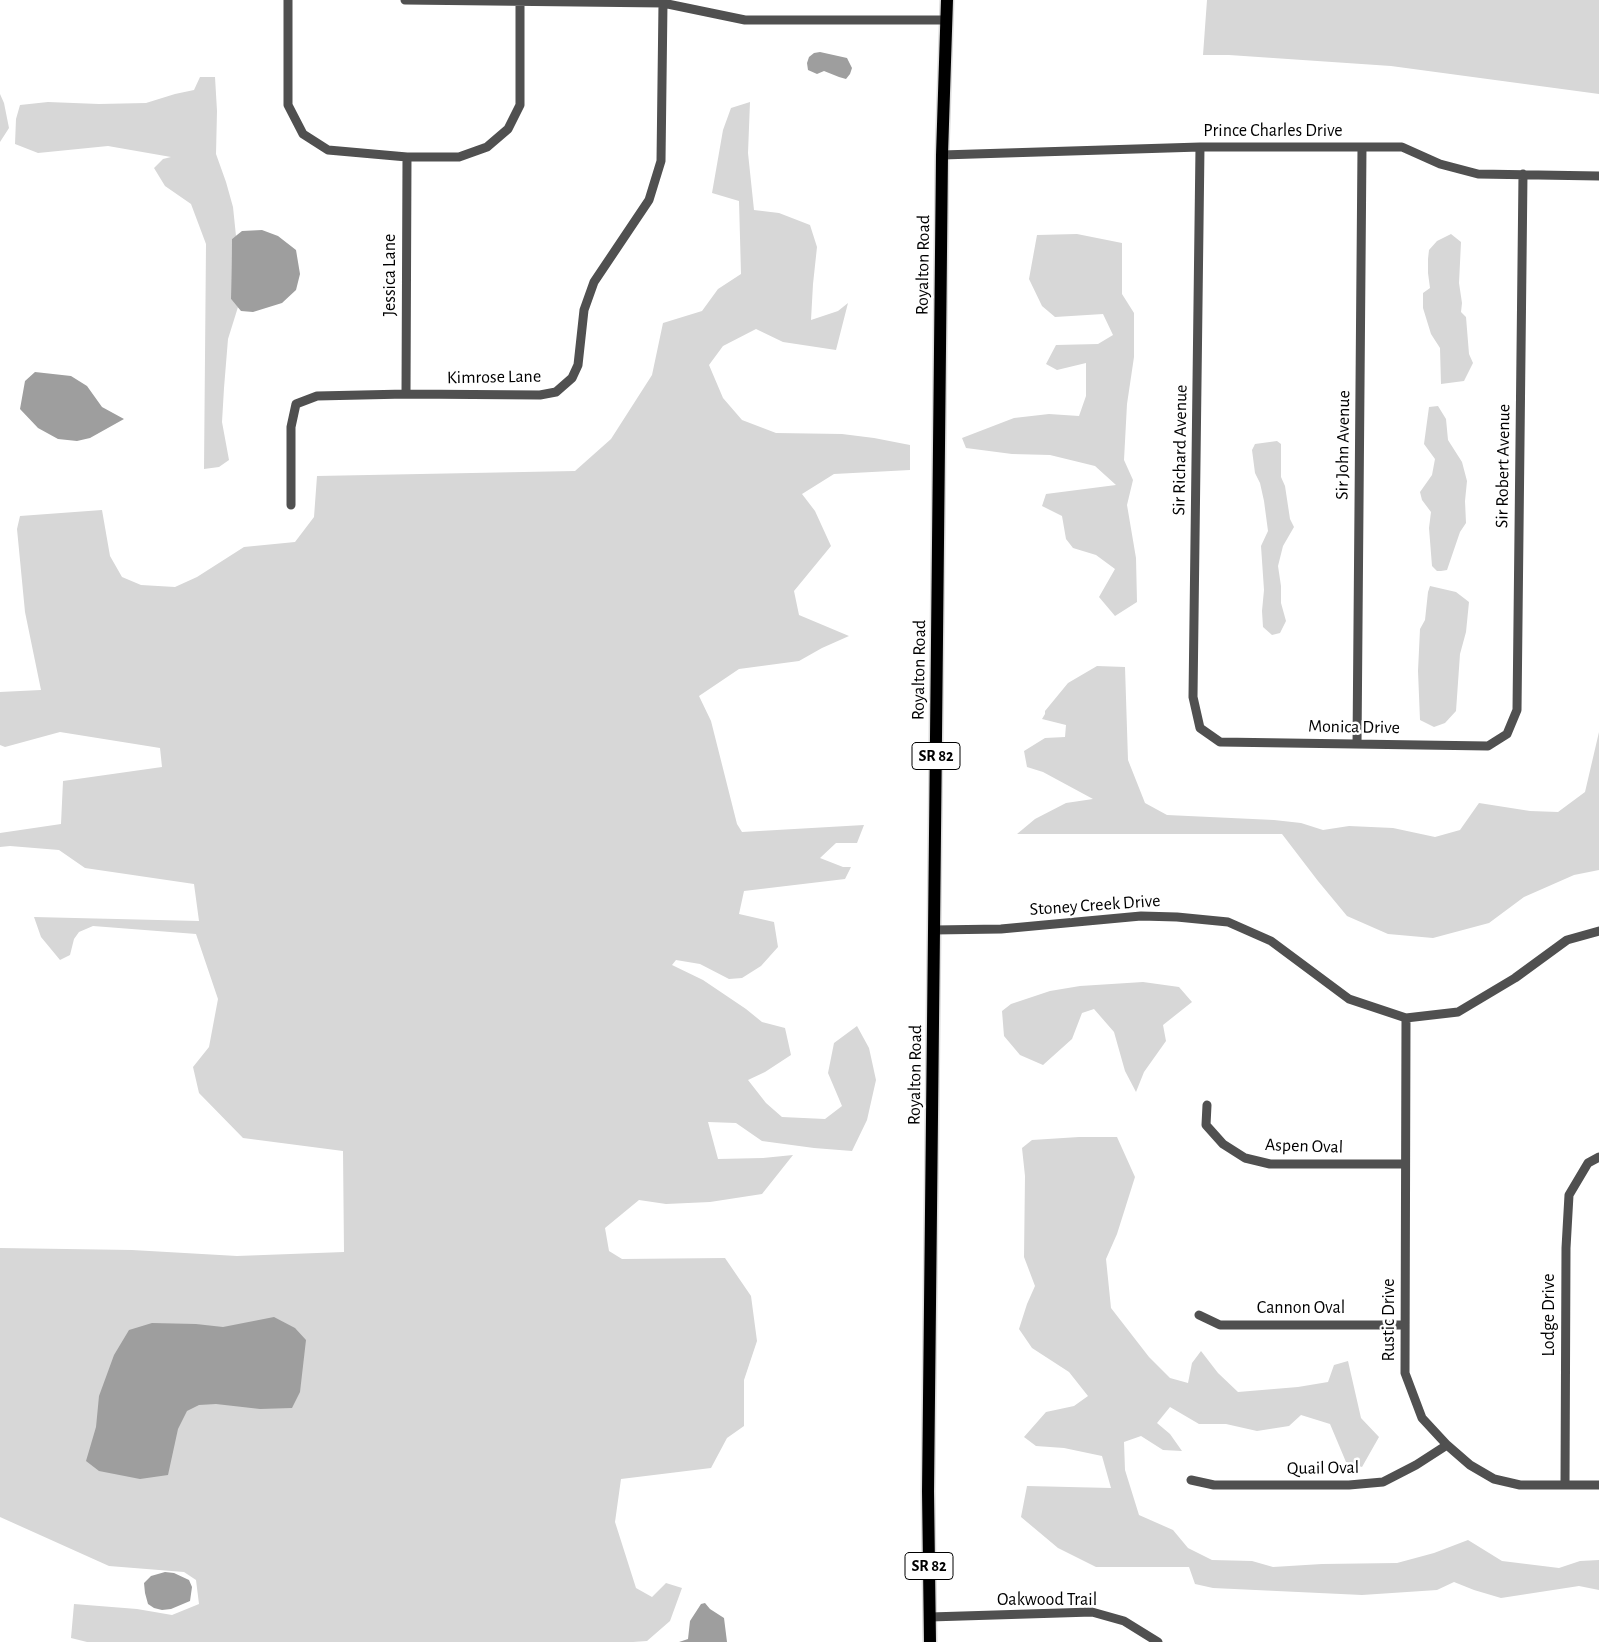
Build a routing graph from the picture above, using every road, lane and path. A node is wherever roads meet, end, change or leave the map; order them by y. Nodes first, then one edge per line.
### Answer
1 (288, 0) edge
2 (405, 0) edge
3 (520, 0) edge
4 (947, 0) edge
5 (663, 3) junction
6 (946, 20) junction
7 (1200, 146) junction
8 (1362, 147) junction
9 (942, 155) junction
10 (407, 157) junction
11 (1523, 174) junction
12 (1599, 176) edge
13 (406, 394) junction
14 (291, 505) dead end
15 (1220, 742) joint
16 (1357, 744) junction
17 (1488, 746) joint
18 (934, 930) junction
19 (1599, 931) edge
20 (1406, 1018) junction
21 (1207, 1105) dead end
22 (1599, 1157) edge
23 (1405, 1164) junction
24 (1199, 1316) dead end
25 (1405, 1325) junction
26 (1447, 1445) junction
27 (1191, 1480) dead end
28 (1565, 1485) junction
29 (1599, 1485) edge
30 (930, 1617) junction
31 (930, 1642) edge
32 (1158, 1642) edge

1 - 10 street
2 - 3 street
3 - 5 street
3 - 10 street
4 - 6 main road, Royalton Road / SR 82
5 - 6 street
5 - 13 street, Kimrose Lane
6 - 9 main road, Royalton Road / SR 82
7 - 8 street, Prince Charles Drive
7 - 9 street, Prince Charles Drive
7 - 15 street, Sir Richard Avenue
8 - 11 street, Prince Charles Drive
8 - 16 street, Sir John Avenue
9 - 18 main road, Royalton Road / SR 82
10 - 13 street, Jessica Lane
11 - 12 street, Prince Charles Drive
11 - 17 street, Sir Robert Avenue
13 - 14 street, Kimrose Lane
15 - 16 street, Monica Drive
16 - 17 street, Monica Drive
18 - 20 street, Stoney Creek Drive
18 - 30 main road, Royalton Road / SR 82
19 - 20 street, Stoney Creek Drive
20 - 23 street, Rustic Drive
21 - 23 street, Aspen Oval
22 - 28 street, Lodge Drive
23 - 25 street, Rustic Drive
24 - 25 street, Cannon Oval
25 - 26 street, Rustic Drive
26 - 27 street, Quail Oval
26 - 28 street, Rustic Drive
28 - 29 street, Rustic Drive
30 - 31 main road, SR 82
30 - 32 street, Oakwood Trail

